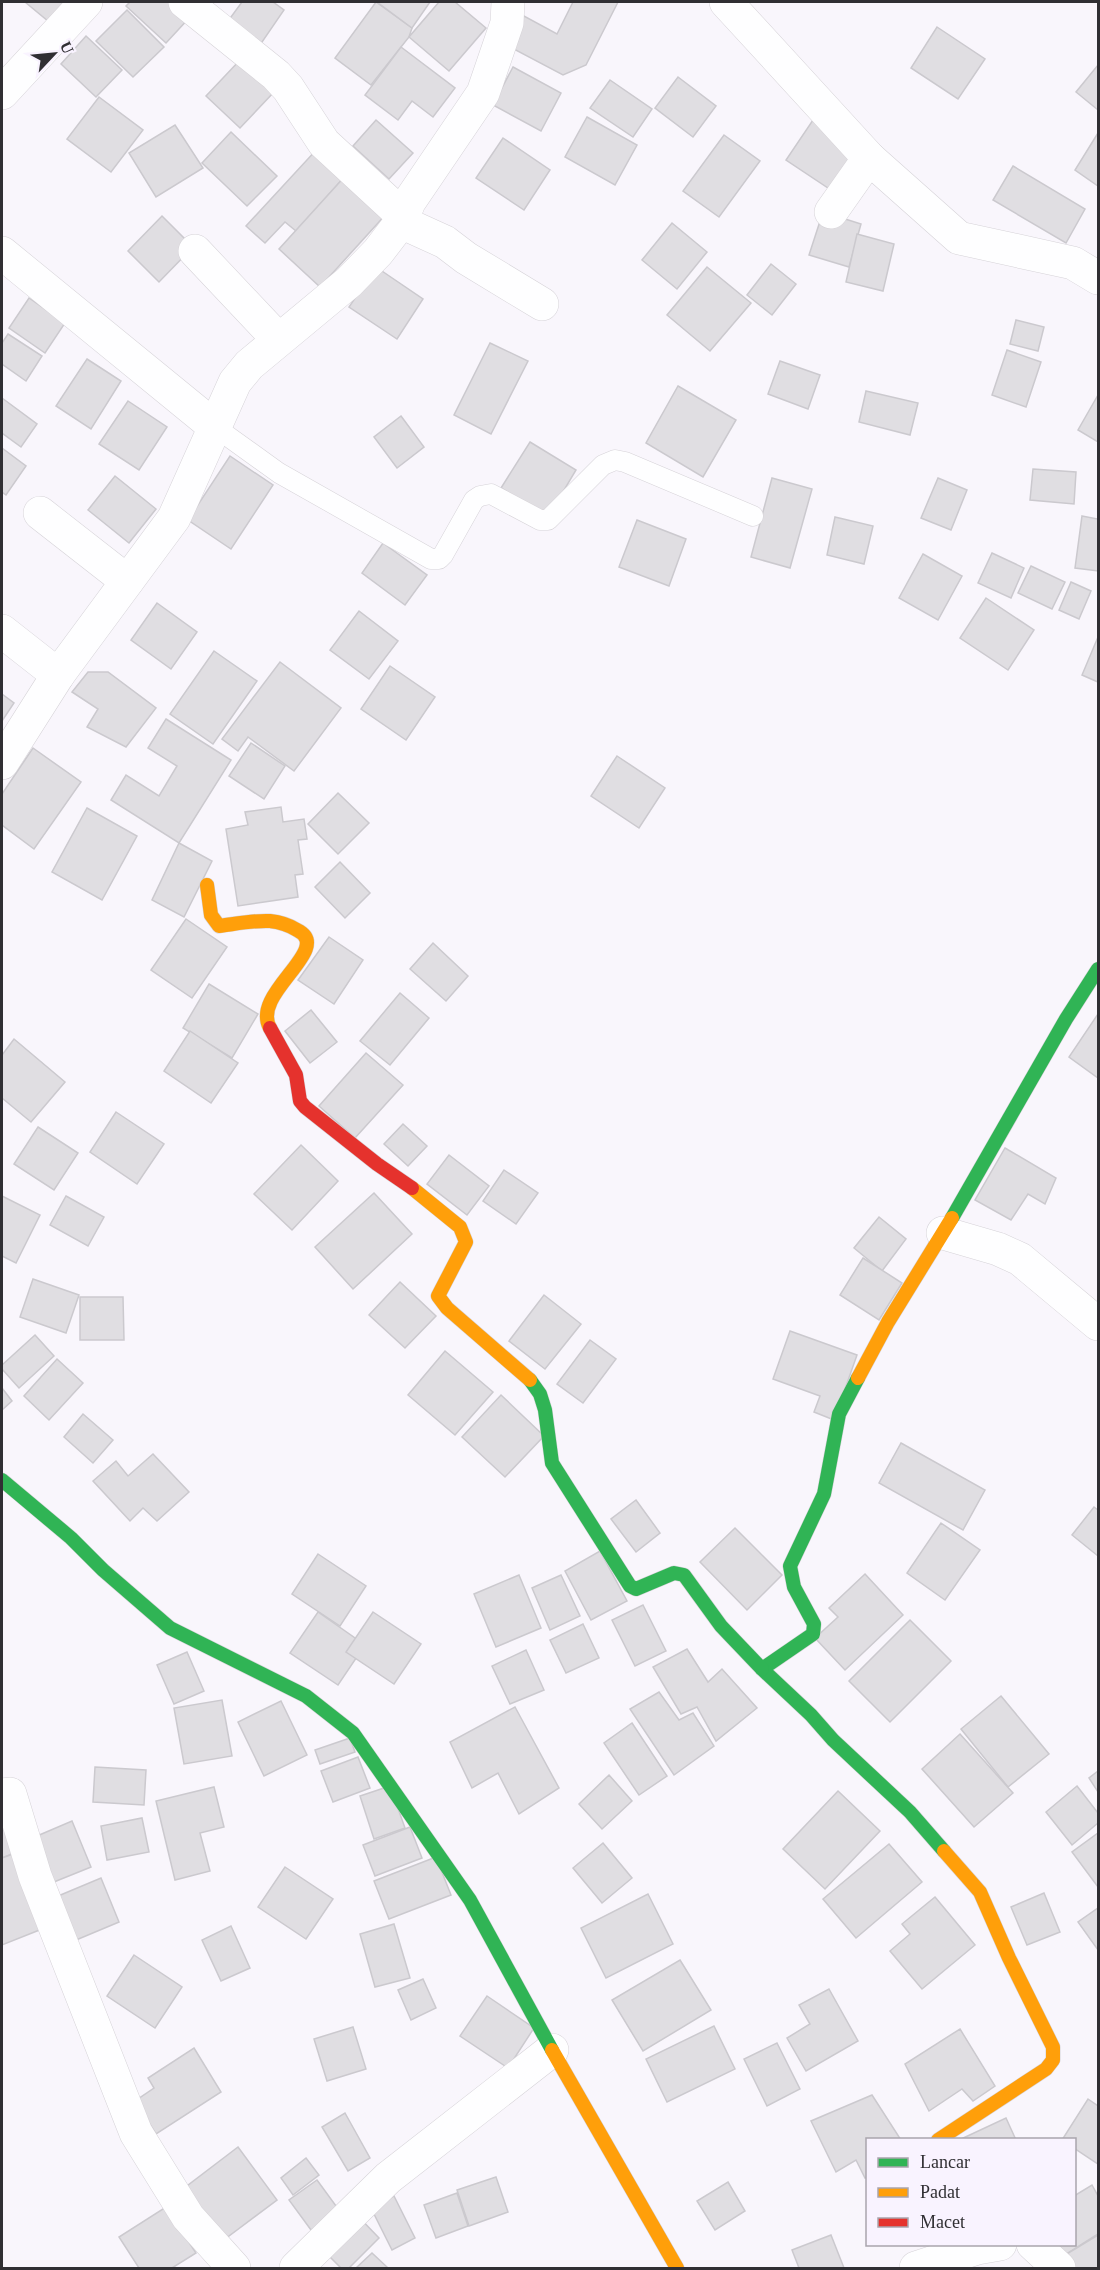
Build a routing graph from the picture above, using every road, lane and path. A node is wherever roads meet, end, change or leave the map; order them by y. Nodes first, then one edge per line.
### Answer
1 (86, 2) edge
2 (185, 2) edge
3 (508, 2) edge
4 (726, 2) edge
5 (2, 93) edge
6 (869, 158) junction
7 (831, 212) dead end
8 (401, 218) junction
9 (195, 252) dead end
10 (2, 254) edge
11 (1098, 278) edge
12 (542, 304) dead end
13 (278, 339) junction
14 (215, 427) junction
15 (40, 513) dead end
16 (753, 516) dead end
17 (127, 582) junction
18 (2, 631) edge
19 (58, 675) junction
20 (2, 763) edge
21 (207, 885) dead end
22 (1098, 969) edge
23 (943, 1233) junction
24 (1098, 1323) edge
25 (2, 1480) edge
26 (762, 1669) junction
27 (2, 1796) edge
28 (552, 2050) junction
29 (940, 2138) edge
30 (915, 2246) edge
31 (988, 2246) edge
32 (1035, 2246) edge
33 (234, 2268) edge
34 (296, 2268) edge
35 (677, 2268) edge
36 (909, 2268) edge
37 (916, 2268) edge
38 (1059, 2268) edge

1 - 5 street
2 - 8 street
3 - 8 street
4 - 6 street
6 - 7 street
6 - 11 street
8 - 12 street
8 - 13 street
9 - 13 street
10 - 14 street
13 - 14 street
14 - 16 lane
14 - 17 street
15 - 17 street
17 - 19 street
18 - 19 street
19 - 20 street
21 - 26 street
22 - 23 street
23 - 24 street
23 - 26 street
25 - 28 street
26 - 29 street
27 - 33 street
28 - 34 street
28 - 35 street
30 - 36 street
31 - 37 street
32 - 38 street

